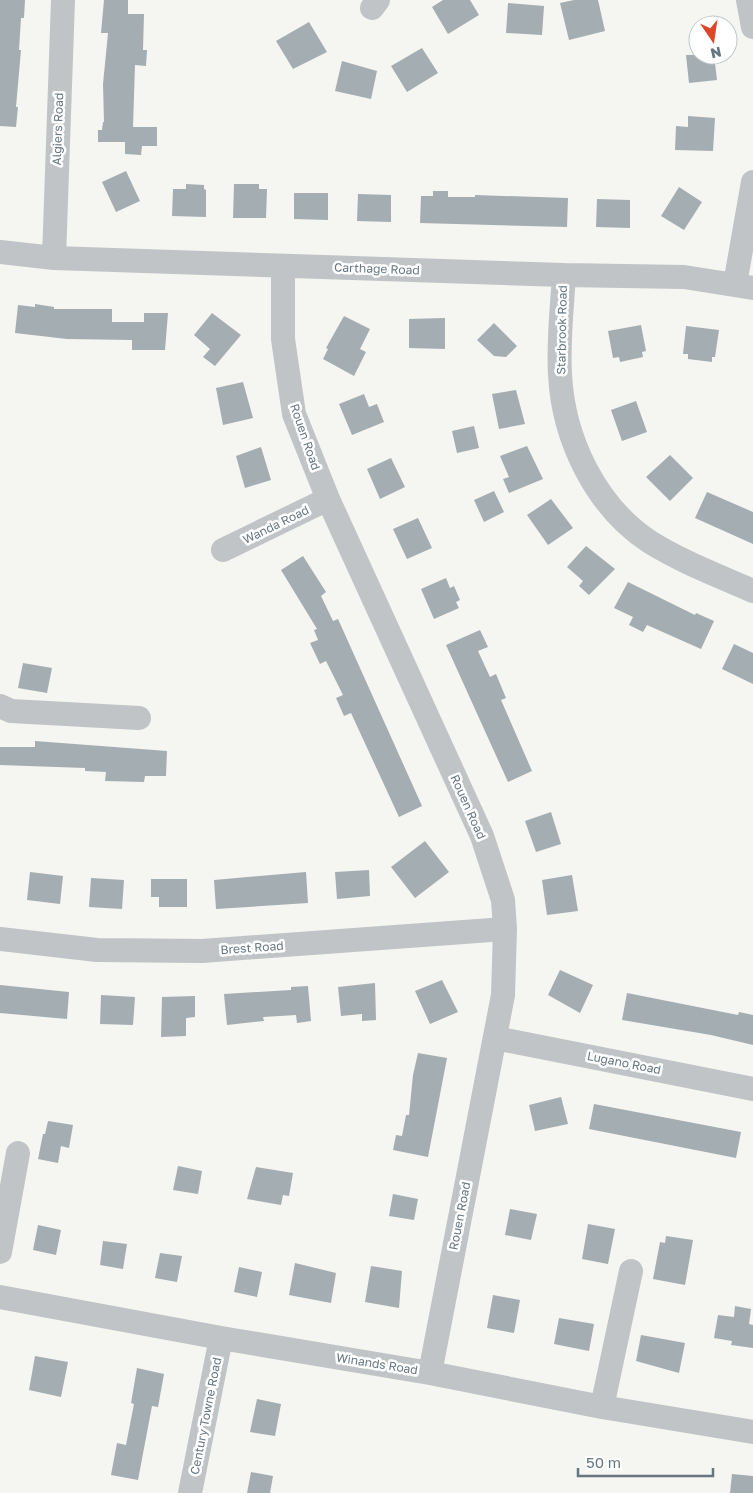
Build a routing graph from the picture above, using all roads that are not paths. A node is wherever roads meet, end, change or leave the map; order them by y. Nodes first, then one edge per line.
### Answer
1 (63, 0) edge
2 (748, 0) edge
3 (753, 27) edge
4 (753, 182) edge
5 (0, 252) edge
6 (54, 258) junction
7 (282, 266) junction
8 (564, 275) junction
9 (744, 286) edge
10 (328, 499) junction
11 (223, 550) dead end
12 (753, 591) edge
13 (0, 706) edge
14 (140, 718) dead end
15 (505, 929) junction
16 (0, 939) edge
17 (496, 1038) junction
18 (753, 1089) edge
19 (18, 1153) dead end
20 (0, 1252) edge
21 (631, 1271) dead end
22 (0, 1296) edge
23 (221, 1338) junction
24 (430, 1373) junction
25 (602, 1407) junction
26 (753, 1432) edge
27 (190, 1493) edge

1 - 6 street, Algiers Road
2 - 3 street
4 - 9 street
5 - 6 street, Carthage Road
6 - 7 street, Carthage Road
7 - 8 street, Carthage Road
7 - 10 street, Rouen Road
8 - 9 street, Carthage Road
8 - 12 street, Starbrook Road
10 - 11 street, Wanda Road
10 - 15 street, Rouen Road
13 - 14 street
15 - 16 street, Brest Road
15 - 17 street, Rouen Road
17 - 18 street, Lugano Road
17 - 24 street, Rouen Road
19 - 20 street
21 - 25 street
22 - 23 street, Winands Road
23 - 24 street, Winands Road
23 - 27 street, Century Towne Road
24 - 25 street, Winands Road
25 - 26 street, Winands Road

